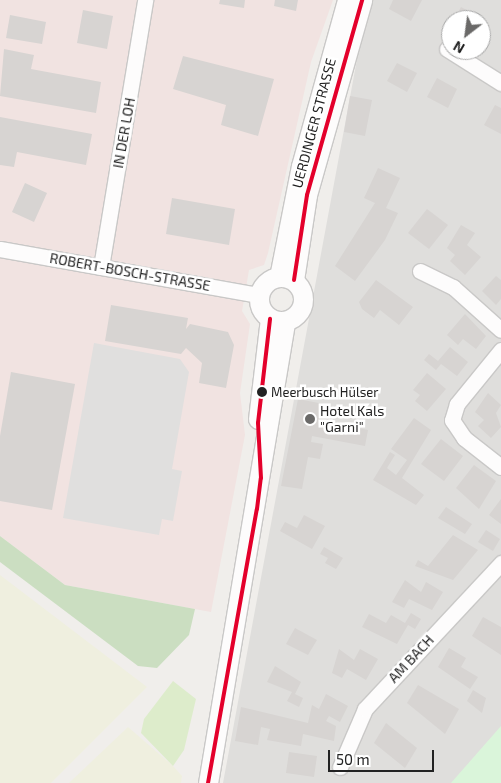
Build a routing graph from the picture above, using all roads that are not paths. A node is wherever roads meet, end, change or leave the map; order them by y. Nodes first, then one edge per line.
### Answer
1 (145, 0) edge
2 (347, 0) edge
3 (362, 0) edge
4 (464, 60) edge
5 (501, 83) edge
6 (0, 249) edge
7 (107, 268) junction
8 (420, 271) dead end
9 (286, 278) junction
10 (259, 295) junction
11 (278, 320) junction
12 (501, 330) edge
13 (501, 350) edge
14 (501, 467) edge
15 (501, 563) edge
16 (340, 767) dead end
17 (208, 783) edge

1 - 7 street, IN DER LOH
2 - 9 street, UERDINGER STRASSE
3 - 9 street, UERDINGER STRASSE
4 - 5 street
6 - 7 street, ROBERT-BOSCH-STRASSE
7 - 10 street, ROBERT-BOSCH-STRASSE
8 - 12 street
9 - 10 street
9 - 11 street
10 - 11 street
11 - 17 street
13 - 14 street
15 - 16 street, AM BACH

